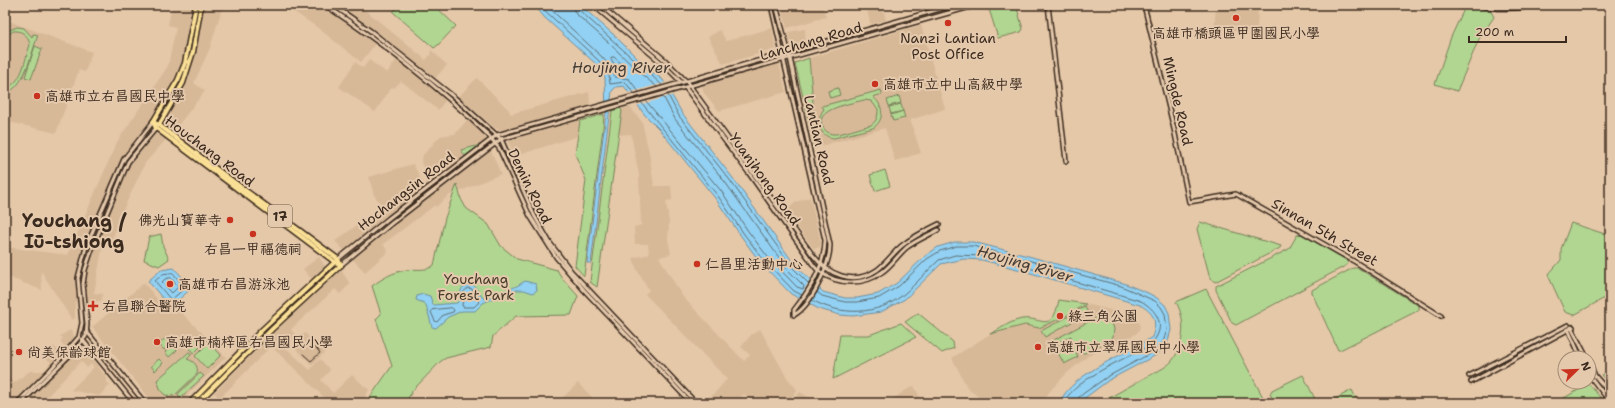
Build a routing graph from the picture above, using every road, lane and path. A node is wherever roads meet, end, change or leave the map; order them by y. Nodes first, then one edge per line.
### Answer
1 (196, 5) edge
2 (201, 5) edge
3 (325, 5) edge
4 (333, 5) edge
5 (593, 5) edge
6 (600, 5) edge
7 (771, 5) edge
8 (776, 5) edge
9 (954, 5) edge
10 (976, 5) edge
11 (1048, 5) edge
12 (1144, 5) edge
13 (1476, 5) edge
14 (1539, 5) edge
15 (788, 52) junction
16 (783, 53) junction
17 (790, 58) junction
18 (785, 60) junction
19 (687, 82) junction
20 (682, 83) junction
21 (690, 86) junction
22 (685, 87) junction
23 (572, 113) junction
24 (571, 119) junction
25 (153, 122) junction
26 (158, 126) junction
27 (497, 135) junction
28 (492, 139) junction
29 (501, 139) junction
30 (494, 143) junction
31 (1066, 161) dead end
32 (1189, 202) joint
33 (939, 224) dead end
34 (938, 230) dead end
35 (338, 259) junction
36 (334, 262) junction
37 (340, 265) junction
38 (820, 265) junction
39 (825, 268) junction
40 (818, 270) junction
41 (823, 274) junction
42 (1441, 316) dead end
43 (1568, 325) junction
44 (1573, 327) junction
45 (82, 330) junction
46 (1568, 330) junction
47 (87, 332) junction
48 (79, 337) junction
49 (83, 341) junction
50 (1577, 350) edge
51 (1583, 350) edge
52 (1469, 376) dead end
53 (1597, 378) edge
54 (1471, 382) dead end
55 (1597, 385) edge
56 (1610, 393) edge
57 (1610, 402) edge
58 (17, 403) edge
59 (22, 403) edge
60 (134, 403) edge
61 (145, 403) edge
62 (190, 403) edge
63 (197, 403) edge
64 (691, 403) edge
65 (696, 403) edge

1 - 25 main road
2 - 26 main road
3 - 28 street, Demin Road
4 - 27 street, Demin Road
5 - 20 street, Yuanjhong Road
6 - 19 street, Yuanjhong Road
7 - 16 street, Lantian Road
8 - 15 street, Lantian Road
9 - 15 street, Lanchang Road
10 - 17 street, Lanchang Road
11 - 31 street
12 - 32 street, Mingde Road
13 - 14 street
15 - 16 street, Lanchang Road
15 - 17 street, Lantian Road
16 - 18 street, Lantian Road
16 - 19 street, Lanchang Road
17 - 18 street, Lanchang Road
17 - 39 street, Lantian Road
18 - 21 street, Lanchang Road
18 - 38 street, Lantian Road
19 - 20 street, Lanchang Road
19 - 21 street, Yuanjhong Road
20 - 22 street, Yuanjhong Road
20 - 23 street, Lanchang Road
21 - 22 street, Lanchang Road
21 - 38 street, Yuanjhong Road
22 - 24 street, Lanchang Road
22 - 40 street, Yuanjhong Road
23 - 24 street
23 - 27 street
24 - 29 street
25 - 26 main road, Houchang Road / 17
25 - 45 street
26 - 35 main road, Houchang Road / 17
26 - 36 main road, Houchang Road / 17
26 - 47 street
27 - 28 street
27 - 29 street, Demin Road
28 - 30 street, Demin Road
28 - 35 street, Hochangsin Road
29 - 30 street, Hochangsin Road
29 - 65 street, Demin Road
30 - 37 street, Hochangsin Road
30 - 64 street, Demin Road
32 - 42 street, Sinnan 5th Street
33 - 39 street, Yuanjhong Road
34 - 41 street, Yuanjhong Road
35 - 36 street, Hochangsin Road
35 - 37 main road
36 - 37 main road, Houchang Road / 17
36 - 62 main road
37 - 63 main road
38 - 39 street, Yuanjhong Road
38 - 40 street, Lantian Road
39 - 41 street, Lantian Road
40 - 41 street, Yuanjhong Road
40 - 41 street, Lantian Road
43 - 44 street
43 - 46 street
43 - 52 street
44 - 46 street
44 - 51 street
45 - 47 street
45 - 48 street
46 - 50 street
46 - 54 street
47 - 49 street
47 - 61 street
48 - 49 street
48 - 58 street
49 - 59 street
49 - 60 street
53 - 56 street
55 - 57 street

